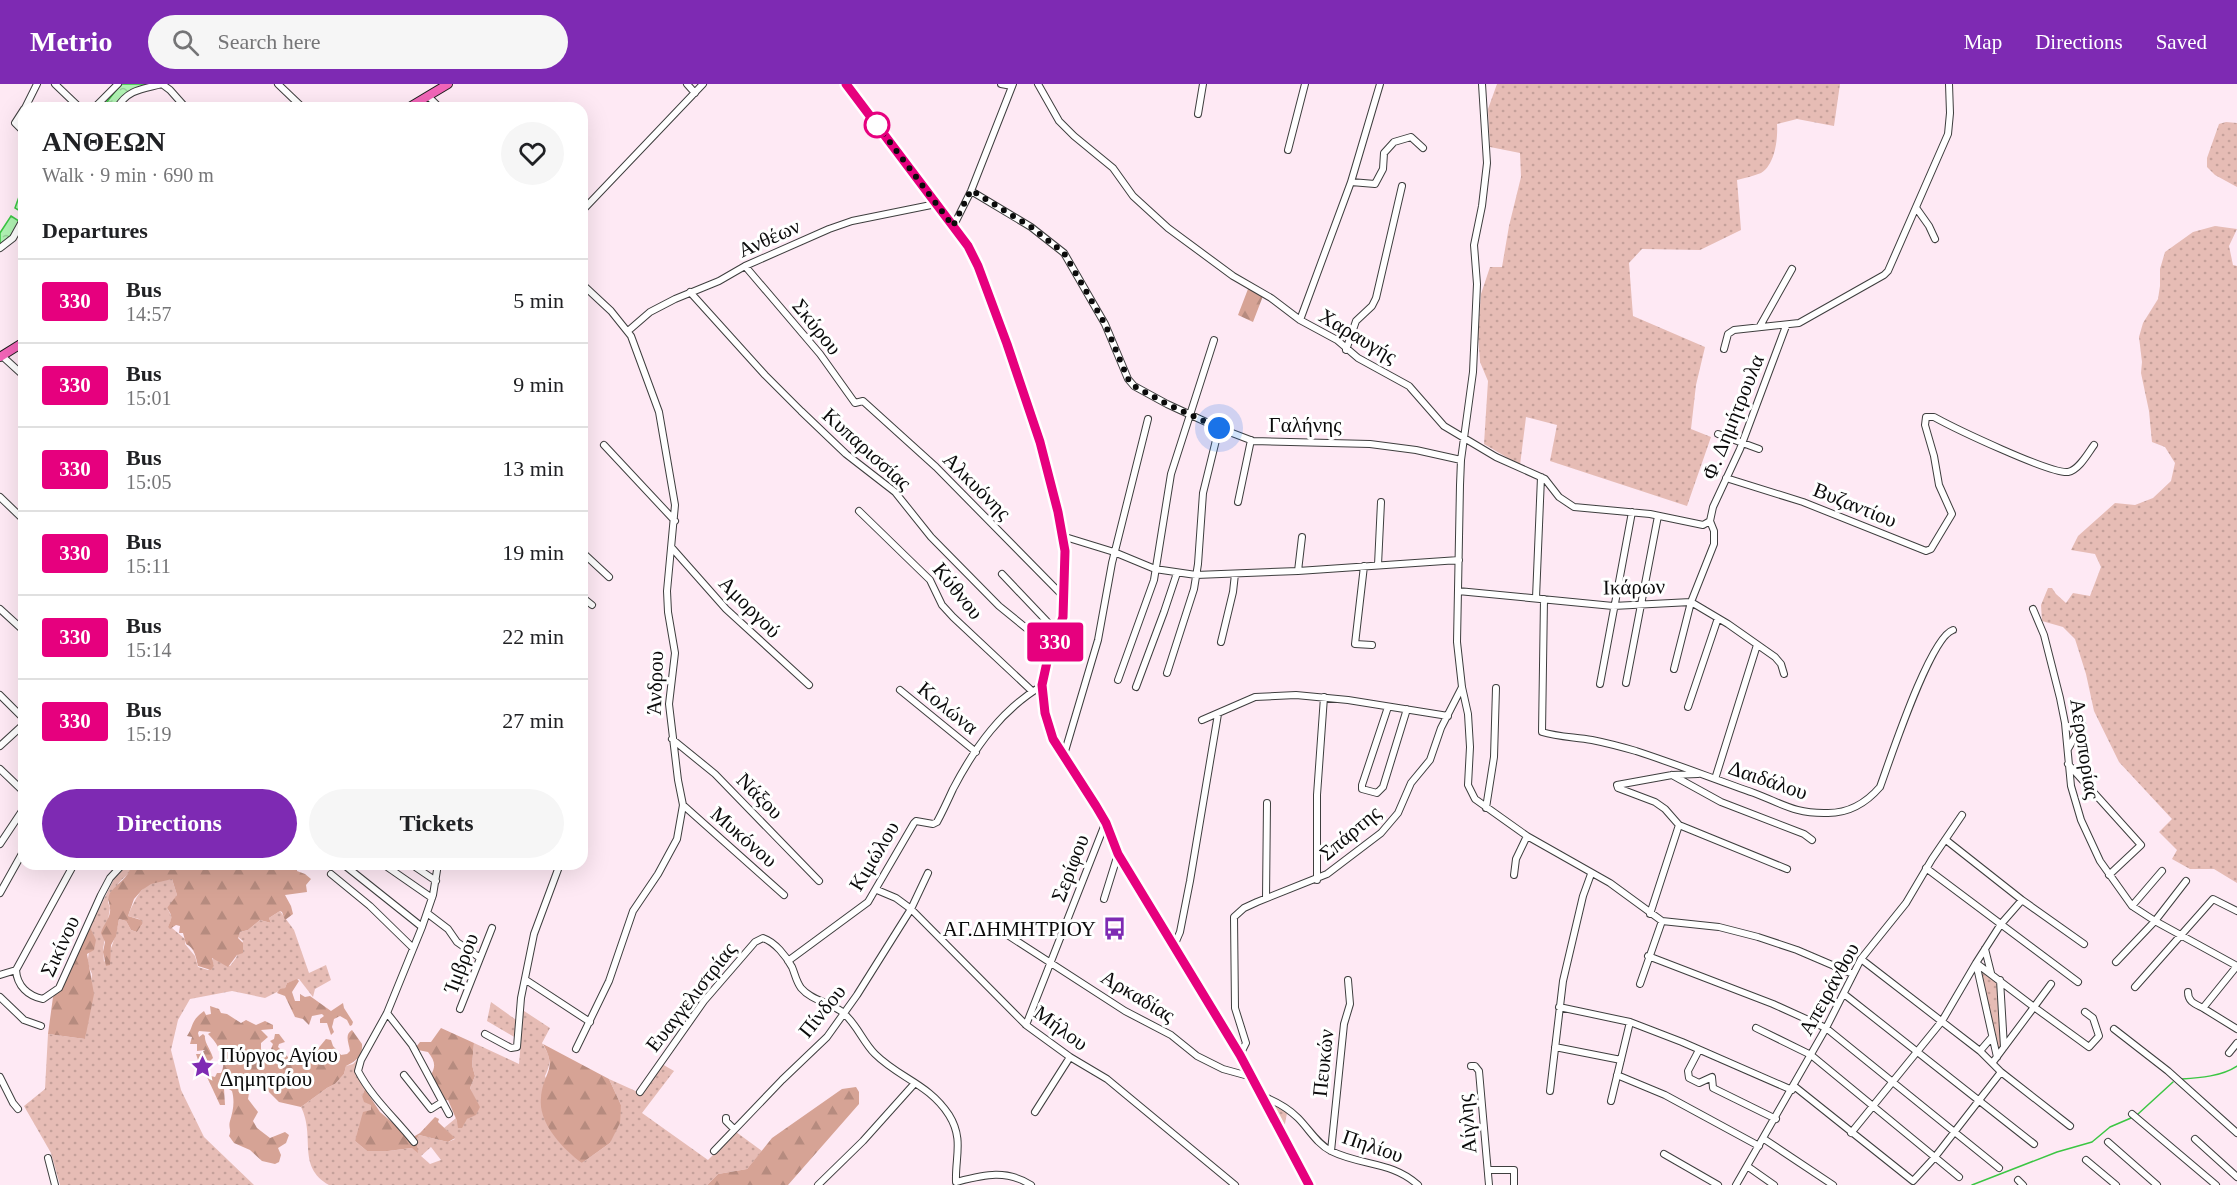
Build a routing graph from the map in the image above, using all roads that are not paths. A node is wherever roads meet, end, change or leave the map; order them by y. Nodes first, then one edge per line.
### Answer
1 (37, 84) edge
2 (55, 84) edge
3 (118, 84) edge
4 (278, 84) edge
5 (448, 84) edge
6 (687, 84) edge
7 (704, 84) edge
8 (846, 84) edge
9 (1001, 84) edge
10 (1038, 84) edge
11 (1203, 84) edge
12 (1305, 84) edge
13 (1380, 84) edge
14 (1482, 84) edge
15 (1949, 84) edge
16 (1012, 85) edge
17 (695, 93) junction
18 (428, 96) junction
19 (28, 100) edge
20 (74, 102) edge
21 (100, 102) edge
22 (120, 102) edge
23 (181, 102) edge
24 (297, 102) edge
25 (418, 102) edge
26 (434, 102) edge
27 (1198, 114) dead end
28 (1423, 148) dead end
29 (1288, 150) dead end
30 (1351, 182) junction
31 (1402, 186) dead end
32 (971, 190) junction
33 (936, 204) junction
34 (588, 205) edge
35 (1917, 209) junction
36 (953, 226) junction
37 (18, 229) edge
38 (1935, 239) dead end
39 (0, 248) edge
40 (745, 266) junction
41 (1792, 268) dead end
42 (588, 290) edge
43 (690, 292) junction
44 (1300, 320) junction
45 (1760, 326) junction
46 (1786, 326) junction
47 (628, 331) junction
48 (1214, 340) dead end
49 (18, 346) edge
50 (1724, 349) dead end
51 (1346, 350) junction
52 (1, 356) edge
53 (18, 371) edge
54 (864, 400) joint
55 (1188, 414) junction
56 (1148, 419) dead end
57 (1219, 428) junction
58 (1719, 434) dead end
59 (1464, 438) junction
60 (1251, 440) junction
61 (1742, 442) junction
62 (603, 445) dead end
63 (2094, 445) dead end
64 (1759, 449) dead end
65 (1461, 460) junction
66 (1541, 477) junction
67 (1726, 478) junction
68 (0, 496) edge
69 (1238, 502) dead end
70 (1381, 502) dead end
71 (859, 511) dead end
72 (1632, 512) junction
73 (18, 514) edge
74 (1658, 516) junction
75 (675, 521) junction
76 (1710, 521) junction
77 (1062, 536) junction
78 (1302, 537) dead end
79 (672, 548) junction
80 (1114, 552) junction
81 (588, 558) edge
82 (1459, 560) junction
83 (1378, 565) junction
84 (1364, 566) junction
85 (1155, 569) junction
86 (1298, 571) junction
87 (1177, 573) junction
88 (1002, 574) dead end
89 (1235, 574) junction
90 (1196, 575) junction
91 (609, 577) dead end
92 (1458, 591) junction
93 (1065, 598) junction
94 (1536, 598) junction
95 (1544, 599) junction
96 (588, 602) edge
97 (1691, 602) junction
98 (592, 605) dead end
99 (1640, 605) junction
100 (1613, 606) junction
101 (0, 609) edge
102 (2033, 609) dead end
103 (1718, 618) junction
104 (18, 626) edge
105 (1953, 630) dead end
106 (1058, 633) junction
107 (1221, 642) dead end
108 (1372, 645) dead end
109 (1757, 645) junction
110 (1050, 653) junction
111 (1674, 669) dead end
112 (1167, 673) dead end
113 (1784, 674) dead end
114 (1118, 680) dead end
115 (1626, 683) dead end
116 (1600, 684) dead end
117 (809, 685) dead end
118 (1042, 685) junction
119 (1136, 687) dead end
120 (1462, 687) junction
121 (1496, 688) dead end
122 (900, 690) dead end
123 (1032, 691) junction
124 (0, 695) edge
125 (1324, 697) junction
126 (1688, 706) dead end
127 (1388, 707) junction
128 (1407, 709) junction
129 (18, 713) edge
130 (1218, 714) junction
131 (1448, 716) junction
132 (1202, 720) dead end
133 (2082, 724) dead end
134 (18, 730) edge
135 (672, 739) junction
136 (0, 746) edge
137 (2068, 750) junction
138 (976, 752) junction
139 (1063, 758) junction
140 (2068, 764) junction
141 (0, 769) edge
142 (1700, 774) junction
143 (1672, 775) junction
144 (1715, 779) junction
145 (18, 786) edge
146 (1267, 803) dead end
147 (683, 806) junction
148 (1486, 808) junction
149 (1962, 815) dead end
150 (18, 817) edge
151 (1106, 823) junction
152 (1679, 825) junction
153 (1527, 836) junction
154 (1812, 840) dead end
155 (1946, 840) junction
156 (0, 844) edge
157 (1118, 854) junction
158 (18, 861) edge
159 (1926, 868) junction
160 (1787, 869) dead end
161 (71, 870) edge
162 (116, 870) edge
163 (351, 870) edge
164 (392, 870) edge
165 (420, 870) edge
166 (437, 870) edge
167 (558, 870) edge
168 (2162, 871) dead end
169 (928, 873) dead end
170 (331, 874) dead end
171 (1591, 874) junction
172 (1514, 875) dead end
173 (2109, 875) junction
174 (1317, 879) junction
175 (436, 881) junction
176 (819, 881) dead end
177 (2186, 881) dead end
178 (877, 890) junction
179 (0, 893) edge
180 (783, 895) dead end
181 (432, 898) junction
182 (1266, 898) junction
183 (1104, 899) dead end
184 (2022, 900) junction
185 (2132, 906) junction
186 (911, 909) junction
187 (2237, 910) edge
188 (427, 913) junction
189 (1650, 914) junction
190 (1662, 921) junction
191 (2155, 921) junction
192 (2001, 924) junction
193 (422, 927) junction
194 (492, 928) dead end
195 (2181, 934) junction
196 (1009, 936) dead end
197 (2084, 944) dead end
198 (1174, 946) junction
199 (412, 948) junction
200 (1985, 949) junction
201 (1648, 956) junction
202 (480, 958) junction
203 (1861, 958) junction
204 (788, 961) junction
205 (2116, 962) dead end
206 (1052, 963) junction
207 (1977, 963) junction
208 (2237, 966) edge
209 (16, 970) junction
210 (1991, 973) junction
211 (1853, 974) junction
212 (0, 975) edge
213 (1969, 976) junction
214 (526, 980) junction
215 (1348, 980) dead end
216 (2000, 980) junction
217 (1980, 981) junction
218 (2078, 982) dead end
219 (1640, 984) dead end
220 (2051, 984) dead end
221 (2135, 987) dead end
222 (2188, 992) dead end
223 (1845, 994) junction
224 (0, 997) edge
225 (1559, 1006) junction
226 (2034, 1006) junction
227 (2204, 1008) junction
228 (460, 1010) dead end
229 (2085, 1012) dead end
230 (387, 1013) junction
231 (844, 1013) junction
232 (1942, 1021) junction
233 (590, 1022) junction
234 (1630, 1022) junction
235 (1026, 1025) junction
236 (41, 1026) dead end
237 (2003, 1027) junction
238 (1827, 1028) junction
239 (1756, 1029) dead end
240 (2114, 1029) dead end
241 (2237, 1029) edge
242 (485, 1034) dead end
243 (2014, 1034) junction
244 (1992, 1037) junction
245 (2237, 1043) edge
246 (1555, 1047) junction
247 (2004, 1047) junction
248 (576, 1049) dead end
249 (1699, 1050) junction
250 (1918, 1051) junction
251 (1980, 1051) junction
252 (2229, 1053) dead end
253 (1811, 1054) junction
254 (1240, 1055) junction
255 (1070, 1057) junction
256 (1621, 1060) junction
257 (1995, 1060) junction
258 (1471, 1066) dead end
259 (2001, 1071) junction
260 (404, 1076) dead end
261 (1617, 1076) junction
262 (0, 1077) edge
263 (1252, 1077) junction
264 (1893, 1080) junction
265 (915, 1083) junction
266 (1793, 1088) junction
267 (1550, 1091) dead end
268 (639, 1092) dead end
269 (1262, 1096) junction
270 (1611, 1101) dead end
271 (1979, 1101) junction
272 (442, 1102) junction
273 (1873, 1106) junction
274 (18, 1109) dead end
275 (1035, 1112) dead end
276 (449, 1114) dead end
277 (2132, 1114) dead end
278 (726, 1118) dead end
279 (1776, 1119) junction
280 (2070, 1126) dead end
281 (734, 1129) junction
282 (1955, 1130) junction
283 (1851, 1133) junction
284 (2237, 1133) edge
285 (1764, 1139) junction
286 (2195, 1139) dead end
287 (414, 1142) dead end
288 (2108, 1142) dead end
289 (2034, 1144) dead end
290 (1759, 1146) junction
291 (1330, 1150) junction
292 (714, 1151) dead end
293 (1665, 1154) dead end
294 (1935, 1157) junction
295 (48, 1158) dead end
296 (2086, 1160) dead end
297 (1747, 1166) junction
298 (1999, 1168) dead end
299 (1488, 1170) junction
300 (993, 1176) junction
301 (1959, 1177) dead end
302 (2237, 1177) edge
303 (953, 1184) edge
304 (1828, 1184) edge
305 (55, 1185) edge
306 (819, 1185) edge
307 (986, 1185) edge
308 (1031, 1185) edge
309 (1235, 1185) edge
310 (1310, 1185) edge
311 (1418, 1185) edge
312 (1489, 1185) edge
313 (1514, 1185) edge
314 (1718, 1185) edge
315 (1736, 1185) edge
316 (1774, 1185) edge
317 (2116, 1185) edge
318 (2157, 1185) edge
319 (2216, 1185) edge

1 - 19 street
2 - 20 street
3 - 21 street
4 - 24 street
5 - 18 main road
6 - 17 street
7 - 17 street
8 - 33 street
9 - 16 street
10 - 44 street, Χαραυγής
11 - 27 street
12 - 29 street
13 - 30 street
14 - 59 street
15 - 35 street
16 - 32 street
17 - 34 street
18 - 25 main road
18 - 26 street
22 - 23 street
28 - 30 street
30 - 44 street
31 - 51 street
32 - 36 street
32 - 55 street, Γαλήνης
33 - 36 street
33 - 40 street, Ανθέων
35 - 38 street
35 - 46 street
36 - 77 street
37 - 39 street
40 - 43 street, Ανθέων
40 - 54 street, Σκύρου
41 - 45 street
42 - 47 street, Άνδρου
43 - 47 street, Ανθέων
43 - 110 street, Κυπαρισσίας
44 - 51 street, Χαραυγής
45 - 46 street
45 - 50 street
46 - 61 street, Φ. Δημήτρουλα
47 - 75 street, Άνδρου
48 - 55 street
49 - 52 main road
51 - 59 street, Χαραυγής
52 - 53 street
54 - 93 street, Αλκυόνης
55 - 57 street, Γαλήνης
55 - 85 street
56 - 80 street
57 - 60 street, Γαλήνης
57 - 90 street
58 - 61 street
59 - 65 street
59 - 66 street, Χαραυγής
60 - 65 street, Γαλήνης
60 - 69 street
61 - 64 street
61 - 67 street, Φ. Δημήτρουλα
62 - 75 street
63 - 67 street, Βυζαντίου
65 - 82 street
66 - 72 street, Χαραυγής
66 - 94 street
67 - 76 street, Φ. Δημήτρουλα
68 - 73 street
70 - 83 street
71 - 123 street, Κύθνου
72 - 74 street, Χαραυγής
72 - 100 street
74 - 76 street, Χαραυγής
74 - 99 street
75 - 79 street, Άνδρου
76 - 97 street
77 - 80 street
77 - 93 street
78 - 86 street
79 - 117 street, Αμοργού
79 - 135 street, Άνδρου
80 - 85 street
80 - 139 street
81 - 91 street
82 - 83 street
82 - 92 street
83 - 84 street
84 - 86 street
84 - 108 street
85 - 87 street
85 - 114 street
86 - 89 street
87 - 90 street
87 - 119 street
88 - 106 street
89 - 90 street
89 - 107 street
90 - 112 street
92 - 94 street, Ικάρων
92 - 120 street
93 - 106 street
94 - 95 street, Ικάρων
95 - 100 street, Ικάρων
95 - 142 street, Δαιδάλου
96 - 98 street
97 - 99 street, Ικάρων
97 - 103 street, Ικάρων
97 - 111 street
99 - 100 street, Ικάρων
99 - 115 street
100 - 116 street
101 - 104 street
102 - 137 street, Αεροπορίας
103 - 109 street, Ικάρων
103 - 126 street
105 - 144 street, Δαιδάλου
106 - 110 street
109 - 113 street, Ικάρων
109 - 144 street
110 - 118 street
118 - 123 street, Κιμώλου
118 - 139 street
120 - 131 street, Σπάρτης
120 - 148 street
121 - 148 street
122 - 138 street, Κολώνα
123 - 138 street, Κιμώλου
124 - 129 street
125 - 127 street
125 - 130 street
125 - 174 street
127 - 128 street
127 - 128 street
128 - 131 street
130 - 132 street
130 - 198 street
131 - 174 street, Σπάρτης
133 - 137 street
134 - 136 street
135 - 147 street, Άνδρου
135 - 176 street, Νάξου
137 - 140 street, Αεροπορίας
138 - 178 street, Κιμώλου
139 - 151 street
140 - 173 street, Αεροπορίας
140 - 173 street
141 - 145 street
142 - 143 street
142 - 144 street, Δαιδάλου
143 - 152 street
143 - 154 street
146 - 182 street
147 - 180 street, Μυκόνου
147 - 233 street, Άνδρου
148 - 153 street
149 - 155 street, Απειράνθου
150 - 156 street
151 - 157 street
151 - 206 street, Σερίφου
152 - 160 street
152 - 189 street
153 - 171 street
153 - 172 street
155 - 159 street, Απειράνθου
155 - 184 street
157 - 183 street
157 - 198 street
158 - 179 street
159 - 192 street
159 - 203 street, Απειράνθου
161 - 209 street
162 - 209 street, Σικίνου
163 - 193 street
164 - 181 street
165 - 175 street
166 - 175 street
167 - 214 street
168 - 185 street
169 - 186 street, Πίνδου
170 - 199 street
171 - 189 street
171 - 225 street
173 - 185 street, Αεροπορίας
174 - 182 street, Σπάρτης
175 - 181 street
177 - 191 street
178 - 186 street, Μήλου
178 - 204 street, Κιμώλου
181 - 188 street
182 - 254 street, Σπάρτης
184 - 192 street
184 - 197 street
185 - 191 street, Αεροπορίας
186 - 231 street, Πίνδου
186 - 235 street, Μήλου
187 - 195 street
188 - 193 street
188 - 202 street
189 - 190 street
190 - 201 street
190 - 211 street
191 - 195 street, Αεροπορίας
191 - 205 street
192 - 200 street
192 - 218 street
193 - 199 street
194 - 202 street, Ίμβρου
195 - 208 street, Αεροπορίας
195 - 221 street
196 - 206 street, Αρκαδίας
198 - 254 street
199 - 230 street
200 - 207 street
200 - 210 street
201 - 219 street
201 - 238 street
202 - 228 street, Ίμβρου
203 - 211 street, Απειράνθου
203 - 232 street
204 - 231 street, Ευαγγελιστρίας
204 - 268 street, Ευαγγελιστρίας
206 - 235 street, Σερίφου
206 - 263 street, Αρκαδίας
207 - 210 street
207 - 213 street
207 - 217 street
208 - 227 street
209 - 212 street
210 - 216 street
211 - 223 street, Απειράνθου
213 - 217 street
213 - 232 street
214 - 233 street
214 - 242 street
215 - 291 street, Πευκών
216 - 226 street
216 - 237 street
217 - 244 street
220 - 226 street
222 - 227 street
223 - 238 street, Απειράνθου
223 - 250 street
224 - 236 street
225 - 234 street
225 - 246 street
226 - 229 street
226 - 243 street
227 - 241 street
230 - 272 street
230 - 287 street
231 - 265 street, Ευαγγελιστρίας
231 - 281 street, Πίνδου
232 - 250 street
232 - 251 street
233 - 248 street, Άνδρου
234 - 249 street
234 - 256 street
235 - 255 street, Μήλου
237 - 243 street
237 - 247 street
238 - 253 street, Απειράνθου
238 - 264 street
239 - 253 street
240 - 284 street
243 - 247 street
244 - 251 street
244 - 257 street
245 - 252 street
246 - 256 street
246 - 267 street
247 - 257 street
249 - 266 street
249 - 279 street
250 - 264 street
250 - 271 street
251 - 257 street
253 - 266 street, Απειράνθου
253 - 273 street
254 - 263 street
255 - 275 street
255 - 309 street, Μήλου
256 - 261 street
257 - 259 street
258 - 299 street, Αίγλης
259 - 271 street
259 - 280 street
260 - 272 street
261 - 270 street
261 - 290 street
262 - 274 street
263 - 269 street
264 - 273 street
264 - 282 street
265 - 303 street, Ευαγγελιστρίας
265 - 306 street
266 - 279 street, Απειράνθου
266 - 283 street
269 - 291 street, Πηλίου
269 - 310 street
271 - 282 street
271 - 289 street
272 - 276 street
273 - 283 street
273 - 294 street
277 - 319 street
278 - 281 street
279 - 285 street, Απειράνθου
281 - 292 street, Πίνδου
282 - 294 street
282 - 298 street
283 - 294 street
285 - 290 street, Απειράνθου
285 - 304 street
286 - 302 street
288 - 318 street
290 - 297 street, Απειράνθου
291 - 311 street, Πηλίου
293 - 314 street
294 - 301 street
295 - 305 street
296 - 317 street
297 - 315 street, Απειράνθου
297 - 316 street
299 - 312 street, Αίγλης
299 - 313 street
300 - 303 street, Ευαγγελιστρίας
300 - 307 street
300 - 308 street, Ευαγγελιστρίας

